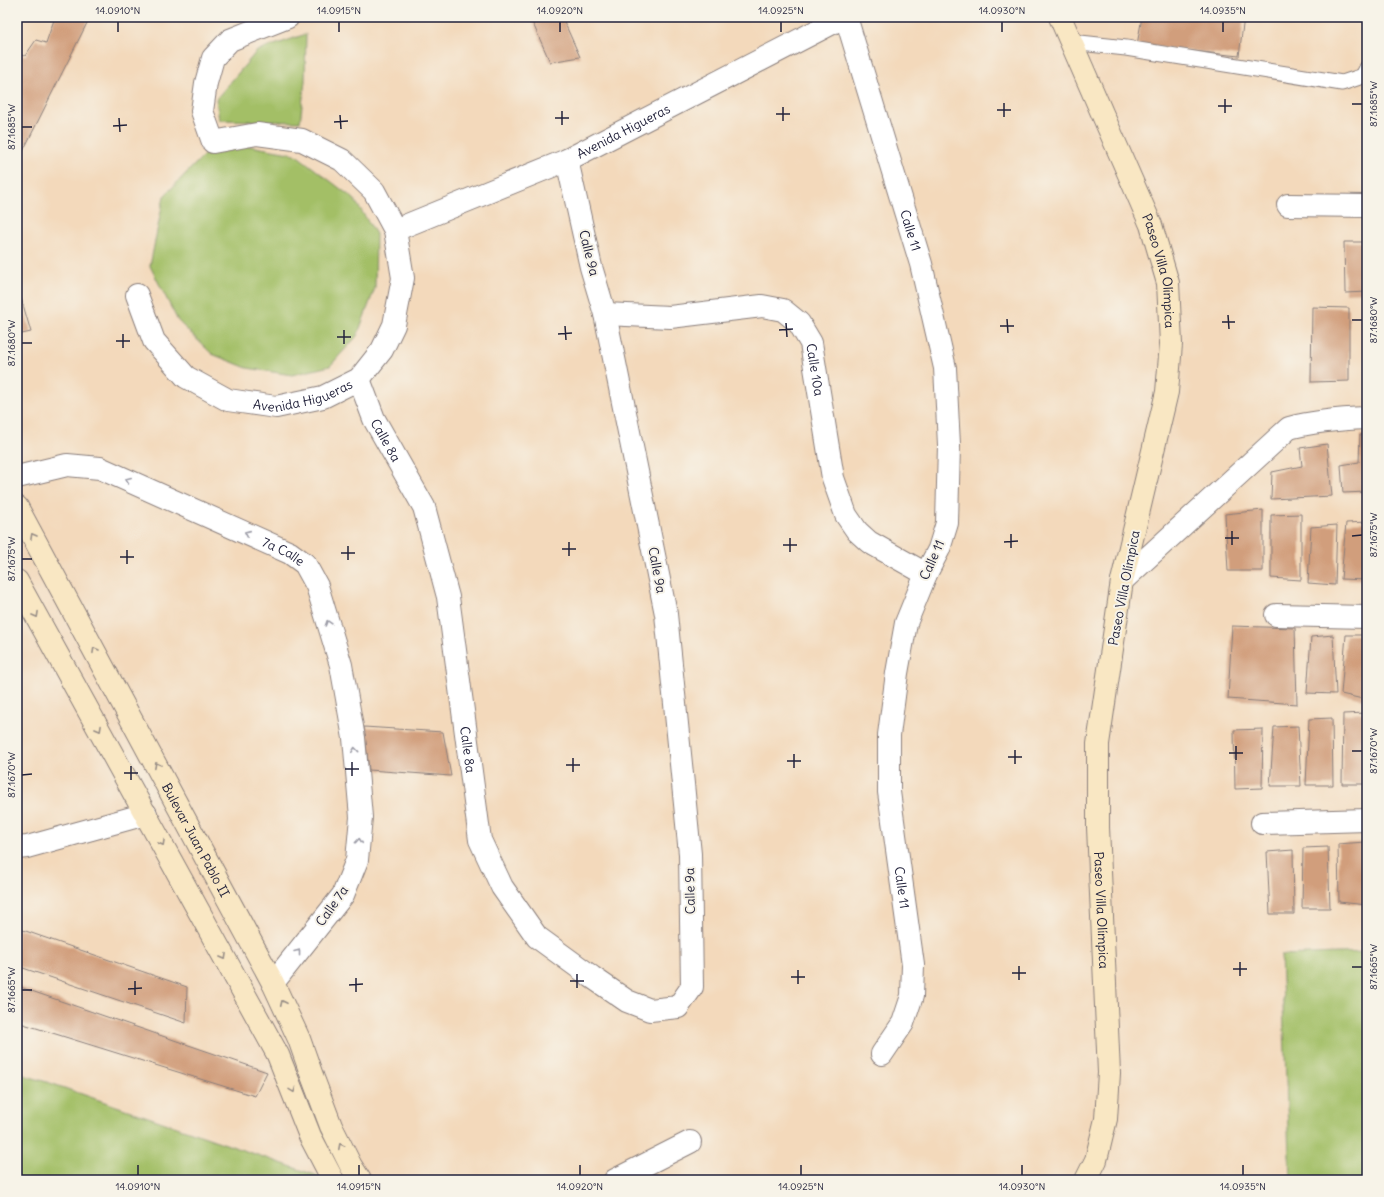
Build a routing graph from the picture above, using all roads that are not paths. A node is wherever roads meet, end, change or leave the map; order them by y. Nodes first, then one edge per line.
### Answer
1 (288, 17) edge
2 (845, 17) edge
3 (1060, 17) edge
4 (1071, 42) junction
5 (1367, 68) edge
6 (567, 160) junction
7 (1288, 205) dead end
8 (1367, 206) edge
9 (395, 230) junction
10 (137, 295) dead end
11 (605, 314) junction
12 (359, 379) junction
13 (1367, 418) edge
14 (17, 477) edge
15 (17, 507) edge
16 (926, 574) junction
17 (17, 581) edge
18 (1122, 581) junction
19 (1276, 615) dead end
20 (1367, 617) edge
21 (146, 814) junction
22 (361, 817) joint
23 (1367, 820) edge
24 (1262, 823) dead end
25 (17, 848) edge
26 (273, 982) junction
27 (692, 987) joint
28 (882, 1054) dead end
29 (690, 1142) dead end
30 (333, 1180) edge
31 (360, 1180) edge
32 (615, 1180) edge
33 (1086, 1180) edge

1 - 9 street, Avenida Higueras
2 - 6 street, Avenida Higueras
2 - 16 street, Calle 11
3 - 4 main road, Paseo Villa Olímpica
4 - 5 lane
4 - 18 main road, Paseo Villa Olímpica
6 - 9 street, Avenida Higueras
6 - 11 street, Calle 9a
7 - 8 street
9 - 12 street, Avenida Higueras
10 - 12 street, Avenida Higueras
11 - 16 street, Calle 10a
11 - 27 street, Calle 9a
12 - 27 street, Calle 8a
13 - 18 street
22 -> 14 street, 7a Calle
26 -> 15 main road, Bulevar Juan Pablo II
16 - 28 street, Calle 11
17 -> 21 main road
18 - 33 main road, Paseo Villa Olímpica
19 - 20 street
21 - 25 street
21 -> 30 main road
26 -> 22 street, Calle 7a
23 - 24 street
31 -> 26 main road, Bulevar Juan Pablo II
29 - 32 street

